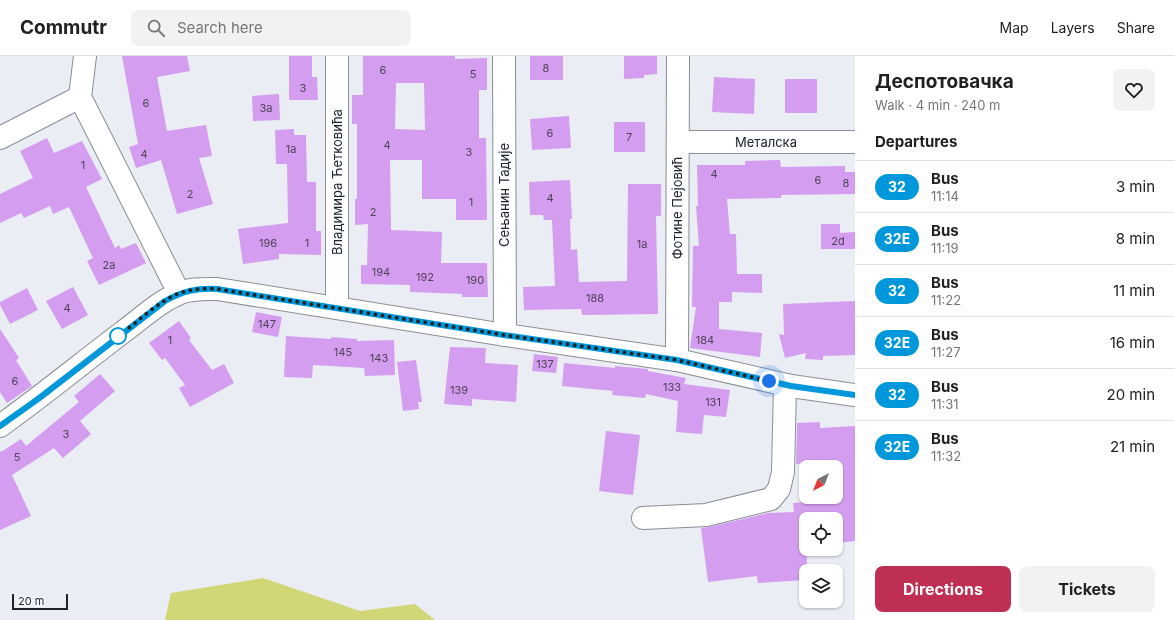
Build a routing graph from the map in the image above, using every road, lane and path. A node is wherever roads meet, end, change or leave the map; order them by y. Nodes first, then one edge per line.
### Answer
1 (85, 56) edge
2 (337, 56) edge
3 (504, 56) edge
4 (678, 56) edge
5 (80, 97) junction
6 (0, 138) edge
7 (678, 142) junction
8 (855, 142) edge
9 (179, 293) junction
10 (337, 308) junction
11 (504, 335) junction
12 (677, 360) junction
13 (785, 385) junction
14 (855, 395) edge
15 (0, 426) edge
16 (643, 518) dead end

1 - 5 street
2 - 10 street, Владимира Ћетковића
3 - 11 street, Сењанин Тадије
4 - 7 street, Фотине Пејовић
5 - 6 street
5 - 9 street
7 - 8 street, Металска
7 - 12 street, Фотине Пејовић
9 - 10 street
9 - 15 street
10 - 11 street
11 - 12 street
12 - 13 street
13 - 14 street
13 - 16 street

